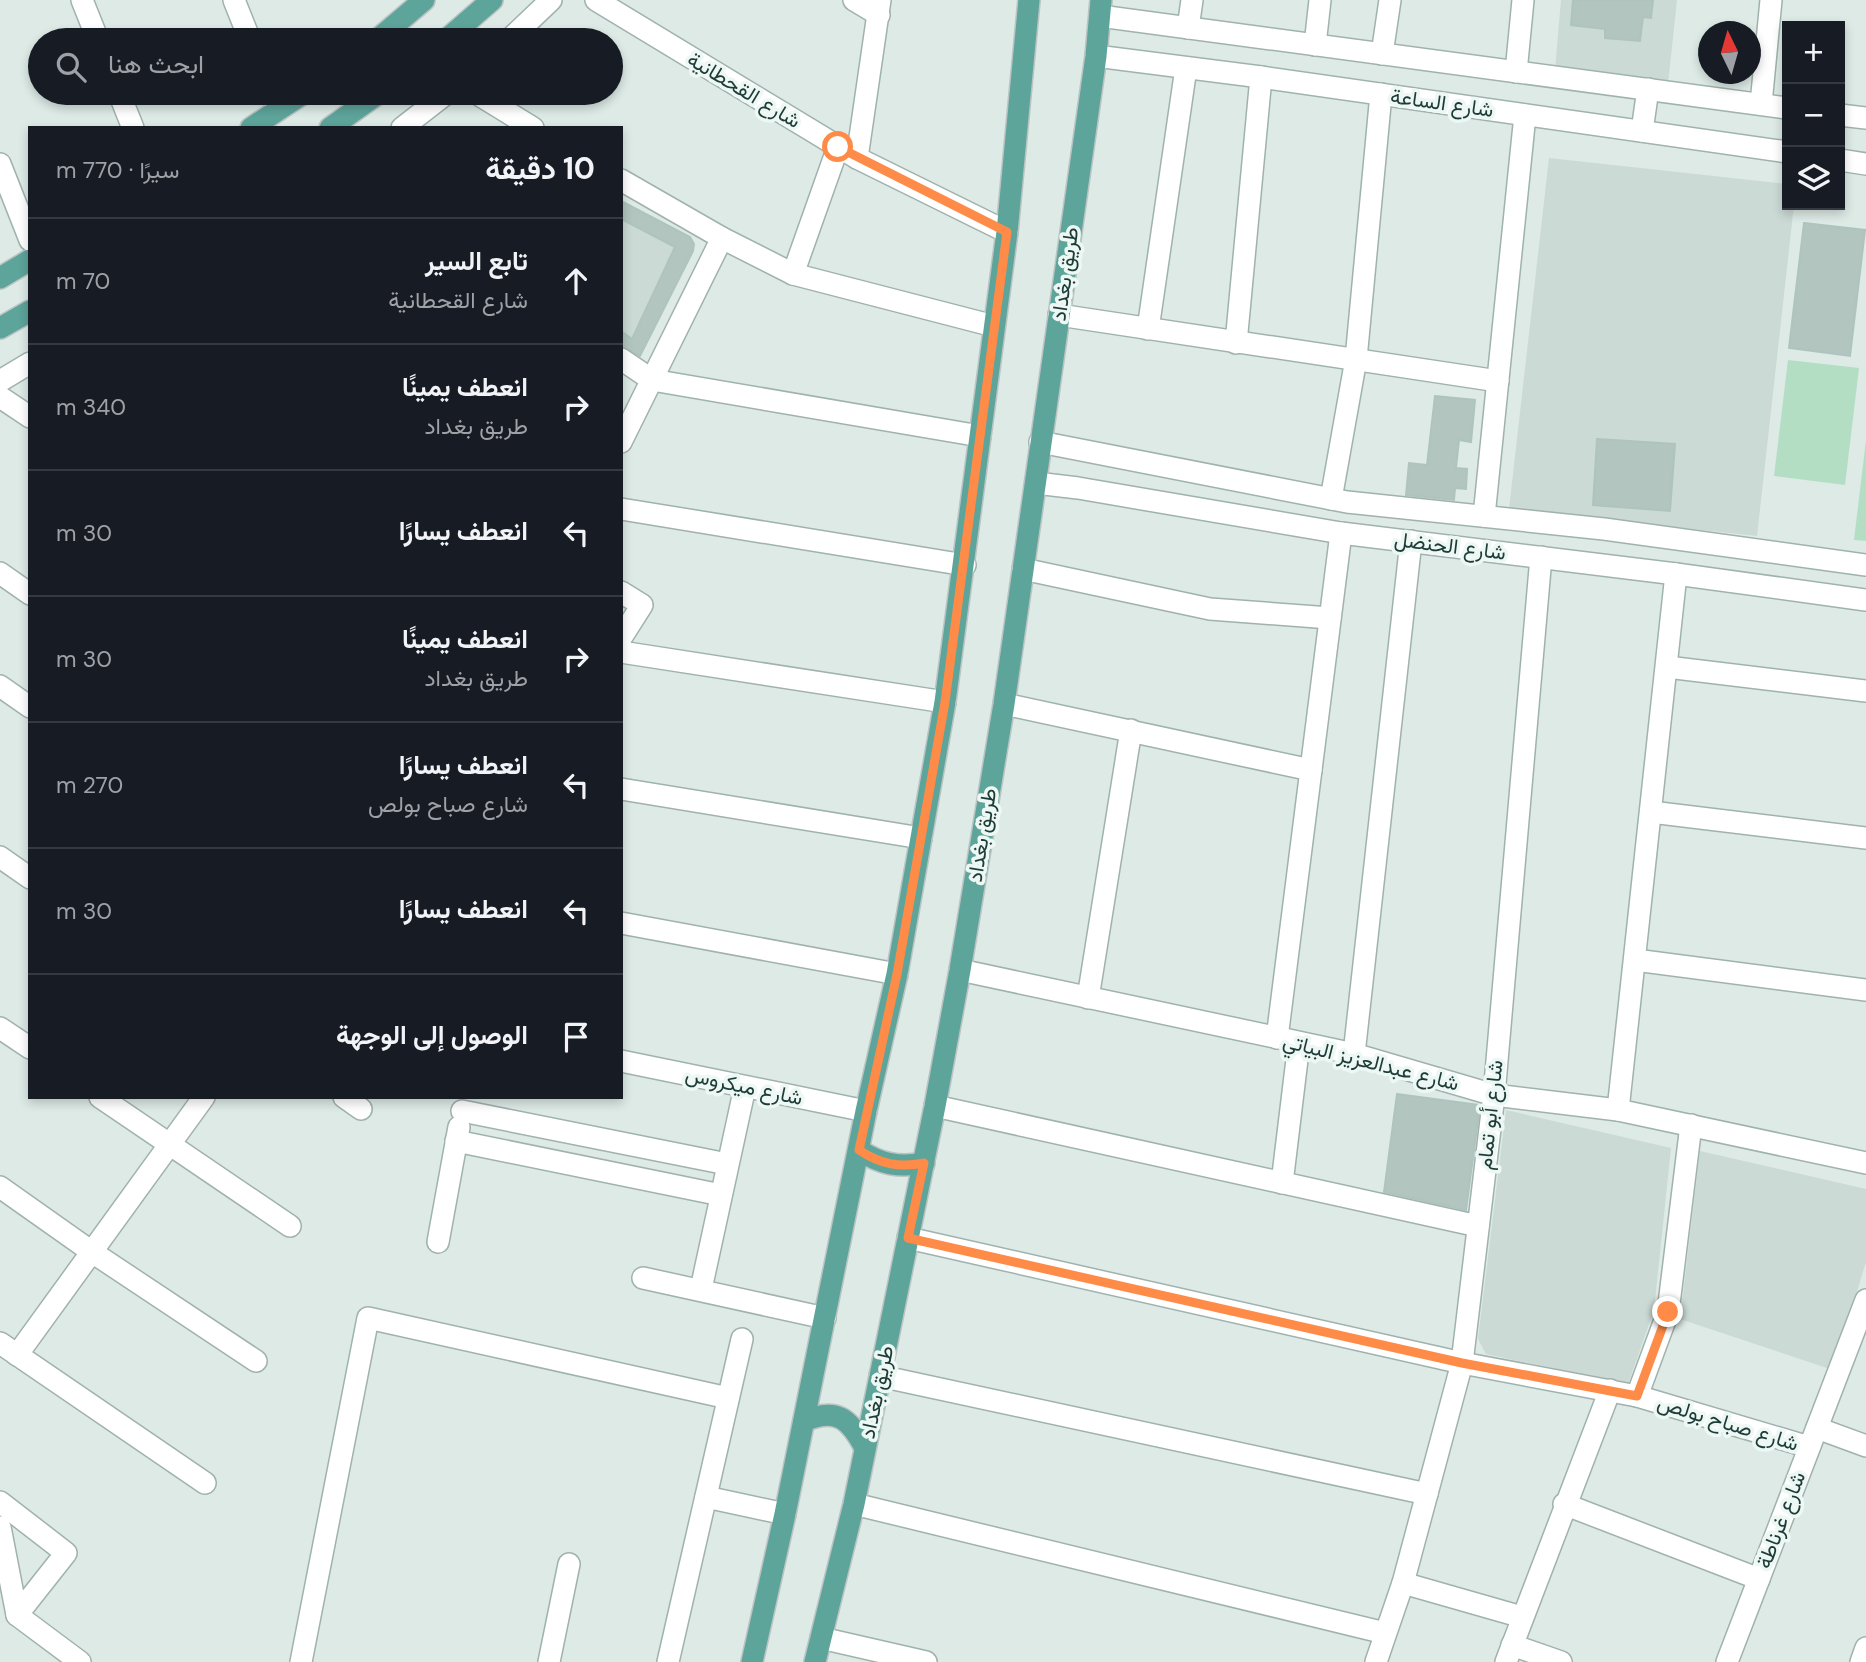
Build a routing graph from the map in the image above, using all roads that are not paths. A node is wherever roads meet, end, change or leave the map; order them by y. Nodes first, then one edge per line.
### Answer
1 (82, 0) edge
2 (234, 0) edge
3 (424, 0) edge
4 (492, 0) edge
5 (551, 0) edge
6 (596, 0) edge
7 (854, 0) edge
8 (1029, 0) edge
9 (1192, 0) edge
10 (1320, 0) edge
11 (1390, 0) edge
12 (1523, 0) edge
13 (1771, 0) edge
14 (403, 7) edge
15 (880, 7) edge
16 (1100, 8) edge
17 (1154, 24) junction
18 (93, 28) edge
19 (245, 28) edge
20 (386, 28) edge
21 (460, 28) edge
22 (522, 28) edge
23 (1188, 28) junction
24 (1315, 46) junction
25 (1382, 54) junction
26 (1096, 57) junction
27 (1149, 63) junction
28 (1186, 68) junction
29 (1516, 72) junction
30 (1261, 77) junction
31 (1648, 89) junction
32 (1381, 94) junction
33 (1761, 104) junction
34 (124, 105) edge
35 (271, 105) edge
36 (362, 105) edge
37 (432, 105) edge
38 (496, 105) edge
39 (1782, 107) edge
40 (1525, 115) junction
41 (1845, 116) edge
42 (1866, 118) edge
43 (132, 126) edge
44 (253, 126) edge
45 (333, 126) edge
46 (405, 126) edge
47 (530, 126) edge
48 (1642, 131) junction
49 (838, 147) junction
50 (1782, 151) edge
51 (857, 158) junction
52 (1845, 161) edge
53 (0, 164) edge
54 (1866, 164) edge
55 (623, 181) edge
56 (1007, 232) junction
57 (28, 235) edge
58 (722, 238) junction
59 (28, 261) edge
60 (2, 273) edge
61 (793, 274) junction
62 (28, 312) edge
63 (1059, 315) junction
64 (994, 326) junction
65 (0, 328) edge
66 (1148, 329) junction
67 (1236, 343) junction
68 (1356, 359) junction
69 (623, 360) edge
70 (28, 364) edge
71 (0, 380) edge
72 (652, 380) junction
73 (1498, 381) junction
74 (0, 397) edge
75 (28, 416) edge
76 (980, 436) junction
77 (623, 438) edge
78 (1040, 442) junction
79 (1087, 452) junction
80 (1035, 483) junction
81 (1078, 488) junction
82 (1331, 499) junction
83 (623, 509) edge
84 (1483, 516) junction
85 (1604, 529) junction
86 (1341, 533) junction
87 (1411, 541) junction
88 (1541, 557) junction
89 (1598, 564) junction
90 (965, 565) junction
91 (1866, 565) edge
92 (1023, 569) junction
93 (0, 573) edge
94 (1676, 574) junction
95 (28, 593) edge
96 (623, 594) edge
97 (1866, 600) edge
98 (1330, 618) junction
99 (623, 635) edge
100 (623, 652) edge
101 (1667, 667) junction
102 (0, 686) edge
103 (1866, 691) edge
104 (945, 702) junction
105 (1004, 704) junction
106 (28, 705) edge
107 (1131, 730) junction
108 (1311, 770) junction
109 (623, 789) edge
110 (1651, 812) junction
111 (921, 838) junction
112 (1866, 838) edge
113 (0, 857) edge
114 (28, 877) edge
115 (623, 923) edge
116 (1635, 960) junction
117 (960, 970) junction
118 (897, 974) junction
119 (1866, 990) edge
120 (1087, 998) junction
121 (0, 1028) edge
122 (1277, 1038) junction
123 (1299, 1043) junction
124 (28, 1047) edge
125 (1354, 1054) junction
126 (623, 1061) edge
127 (745, 1087) junction
128 (1493, 1095) junction
129 (103, 1099) edge
130 (203, 1099) edge
131 (463, 1104) edge
132 (935, 1106) junction
133 (1618, 1110) junction
134 (866, 1111) junction
135 (1691, 1125) junction
136 (456, 1141) junction
137 (169, 1146) junction
138 (859, 1150) junction
139 (924, 1163) junction
140 (1866, 1163) edge
141 (727, 1164) junction
142 (1282, 1183) junction
143 (0, 1187) edge
144 (721, 1195) junction
145 (290, 1226) dead end
146 (1478, 1226) junction
147 (908, 1238) junction
148 (438, 1242) dead end
149 (92, 1252) junction
150 (643, 1278) dead end
151 (701, 1289) junction
152 (1865, 1304) edge
153 (825, 1318) junction
154 (742, 1339) dead end
155 (9, 1349) edge
156 (256, 1361) dead end
157 (1462, 1363) junction
158 (880, 1376) junction
159 (1610, 1390) junction
160 (1637, 1396) junction
161 (728, 1398) junction
162 (804, 1421) junction
163 (1813, 1438) junction
164 (1866, 1446) edge
165 (865, 1448) junction
166 (205, 1483) dead end
167 (1427, 1494) junction
168 (706, 1497) junction
169 (0, 1502) edge
170 (854, 1504) junction
171 (1564, 1504) junction
172 (785, 1514) junction
173 (0, 1527) edge
174 (2, 1555) edge
175 (569, 1564) dead end
176 (1759, 1579) junction
177 (1403, 1583) junction
178 (17, 1615) junction
179 (1522, 1616) junction
180 (1385, 1633) junction
181 (821, 1638) junction
182 (1866, 1648) edge
183 (1509, 1653) edge
184 (80, 1662) edge
185 (301, 1662) edge
186 (549, 1662) edge
187 (668, 1662) edge
188 (752, 1662) edge
189 (815, 1662) edge
190 (926, 1662) edge
191 (1376, 1662) edge
192 (1561, 1662) edge
193 (1727, 1662) edge
194 (1861, 1662) edge

1 - 18 street
2 - 19 street
3 - 14 main road
4 - 21 main road
5 - 22 street
6 - 49 street, شارع القحطانية
7 - 15 street
8 - 56 main road
9 - 23 street
10 - 24 street
11 - 25 street
12 - 29 street
13 - 33 street
14 - 20 main road
15 - 51 street
16 - 17 street, شارع الساعة
16 - 26 main road, طريق بغداد
17 - 23 street, شارع الساعة
17 - 27 street
23 - 24 street, شارع الساعة
24 - 25 street, شارع الساعة
25 - 29 street, شارع الساعة
26 - 27 street, شارع الساعة
26 - 63 main road, طريق بغداد
27 - 28 street, شارع الساعة
28 - 30 street, شارع الساعة
28 - 66 street
29 - 31 street, شارع الساعة
30 - 32 street, شارع الساعة
30 - 67 street
31 - 33 street, شارع الساعة
31 - 48 street
32 - 40 street, شارع الساعة
32 - 68 street
33 - 39 street, شارع الساعة
34 - 43 street
35 - 44 main road
36 - 45 main road
37 - 46 street
38 - 47 street
40 - 48 street, شارع الساعة
40 - 73 street
41 - 42 street
48 - 50 street, شارع الساعة
49 - 51 street, شارع القحطانية
49 - 61 street
51 - 56 street, شارع القحطانية
52 - 54 street
53 - 57 street
55 - 58 street
56 - 64 main road
58 - 61 street
58 - 72 street
59 - 60 main road
61 - 64 street
62 - 65 main road
63 - 66 street
63 - 78 main road, طريق بغداد
64 - 76 main road
66 - 67 street
67 - 68 street
68 - 73 street
68 - 82 street
69 - 72 street
70 - 71 street
72 - 76 street
72 - 77 street
73 - 84 street
74 - 75 street
76 - 90 main road
78 - 79 street, شارع الحنضل
78 - 80 main road, طريق بغداد
79 - 81 street
79 - 82 street, شارع الحنضل
80 - 81 street, شارع الحنضل
80 - 92 main road, طريق بغداد
81 - 86 street, شارع الحنضل
82 - 84 street, شارع الحنضل
83 - 90 street
84 - 85 street, شارع الحنضل
85 - 89 street
85 - 91 street, شارع الحنضل
86 - 87 street, شارع الحنضل
86 - 98 street
87 - 88 street, شارع الحنضل
87 - 125 street
88 - 89 street, شارع الحنضل
88 - 128 street, شارع أبو تمام
89 - 94 street, شارع الحنضل
90 - 104 main road
92 - 98 street
92 - 105 main road, طريق بغداد
93 - 95 street
94 - 97 street, شارع الحنضل
94 - 101 street
96 - 99 street
98 - 108 street
100 - 104 street
101 - 103 street
101 - 110 street
102 - 106 street
104 - 111 main road
105 - 107 street
105 - 117 main road, طريق بغداد
107 - 108 street
107 - 120 street
108 - 122 street
109 - 111 street
110 - 112 street
110 - 116 street
111 - 118 main road
113 - 114 street
115 - 118 street
116 - 119 street
116 - 133 street
117 - 120 street, شارع عبدالعزيز البياتي
117 - 132 main road, طريق بغداد
118 - 134 main road
120 - 122 street, شارع عبدالعزيز البياتي
121 - 124 street
122 - 123 street, شارع عبدالعزيز البياتي
123 - 125 street, شارع عبدالعزيز البياتي
123 - 142 street
125 - 128 street, شارع عبدالعزيز البياتي
126 - 127 street, شارع ميكروس
127 - 134 street, شارع ميكروس
127 - 141 street
128 - 133 street, شارع عبدالعزيز البياتي
128 - 146 street, شارع أبو تمام
129 - 137 street
130 - 137 street
131 - 136 street
131 - 141 street
132 - 139 main road, طريق بغداد
132 - 142 street
133 - 135 street, شارع عبدالعزيز البياتي
134 - 138 main road
135 - 140 street, شارع عبدالعزيز البياتي
135 - 160 street
136 - 144 street
136 - 148 street
137 - 145 street
137 - 149 street
138 - 139 main road
138 - 153 main road
139 - 147 main road, طريق بغداد
141 - 144 street
142 - 146 street
143 - 149 street
144 - 151 street
146 - 157 street, شارع أبو تمام
147 - 157 street, شارع صباح بولص
147 - 158 main road, طريق بغداد
149 - 155 street
149 - 156 street
150 - 151 street
151 - 153 street
152 - 163 street, شارع غرناطة
153 - 162 main road
154 - 161 street
155 - 166 street
157 - 159 street, شارع صباح بولص
157 - 167 street, شارع أبو تمام
158 - 165 main road, طريق بغداد
158 - 167 street
159 - 160 street, شارع صباح بولص
159 - 171 street
160 - 163 street, شارع صباح بولص
161 - 168 street
161 - 185 street
162 - 165 main road
162 - 172 main road
163 - 164 street, شارع صباح بولص
163 - 176 street, شارع غرناطة
165 - 170 main road, طريق بغداد
167 - 177 street, شارع أبو تمام
168 - 172 street
168 - 187 street
169 - 178 street
170 - 180 street
170 - 181 main road, طريق بغداد
171 - 176 street
171 - 179 street
172 - 188 main road
173 - 174 street
174 - 178 street
175 - 186 street
176 - 193 street, شارع غرناطة
177 - 179 street
177 - 180 street, شارع أبو تمام
178 - 184 street
179 - 183 street
180 - 191 street, شارع أبو تمام
181 - 189 main road, طريق بغداد
181 - 190 street
182 - 194 street
183 - 192 street

